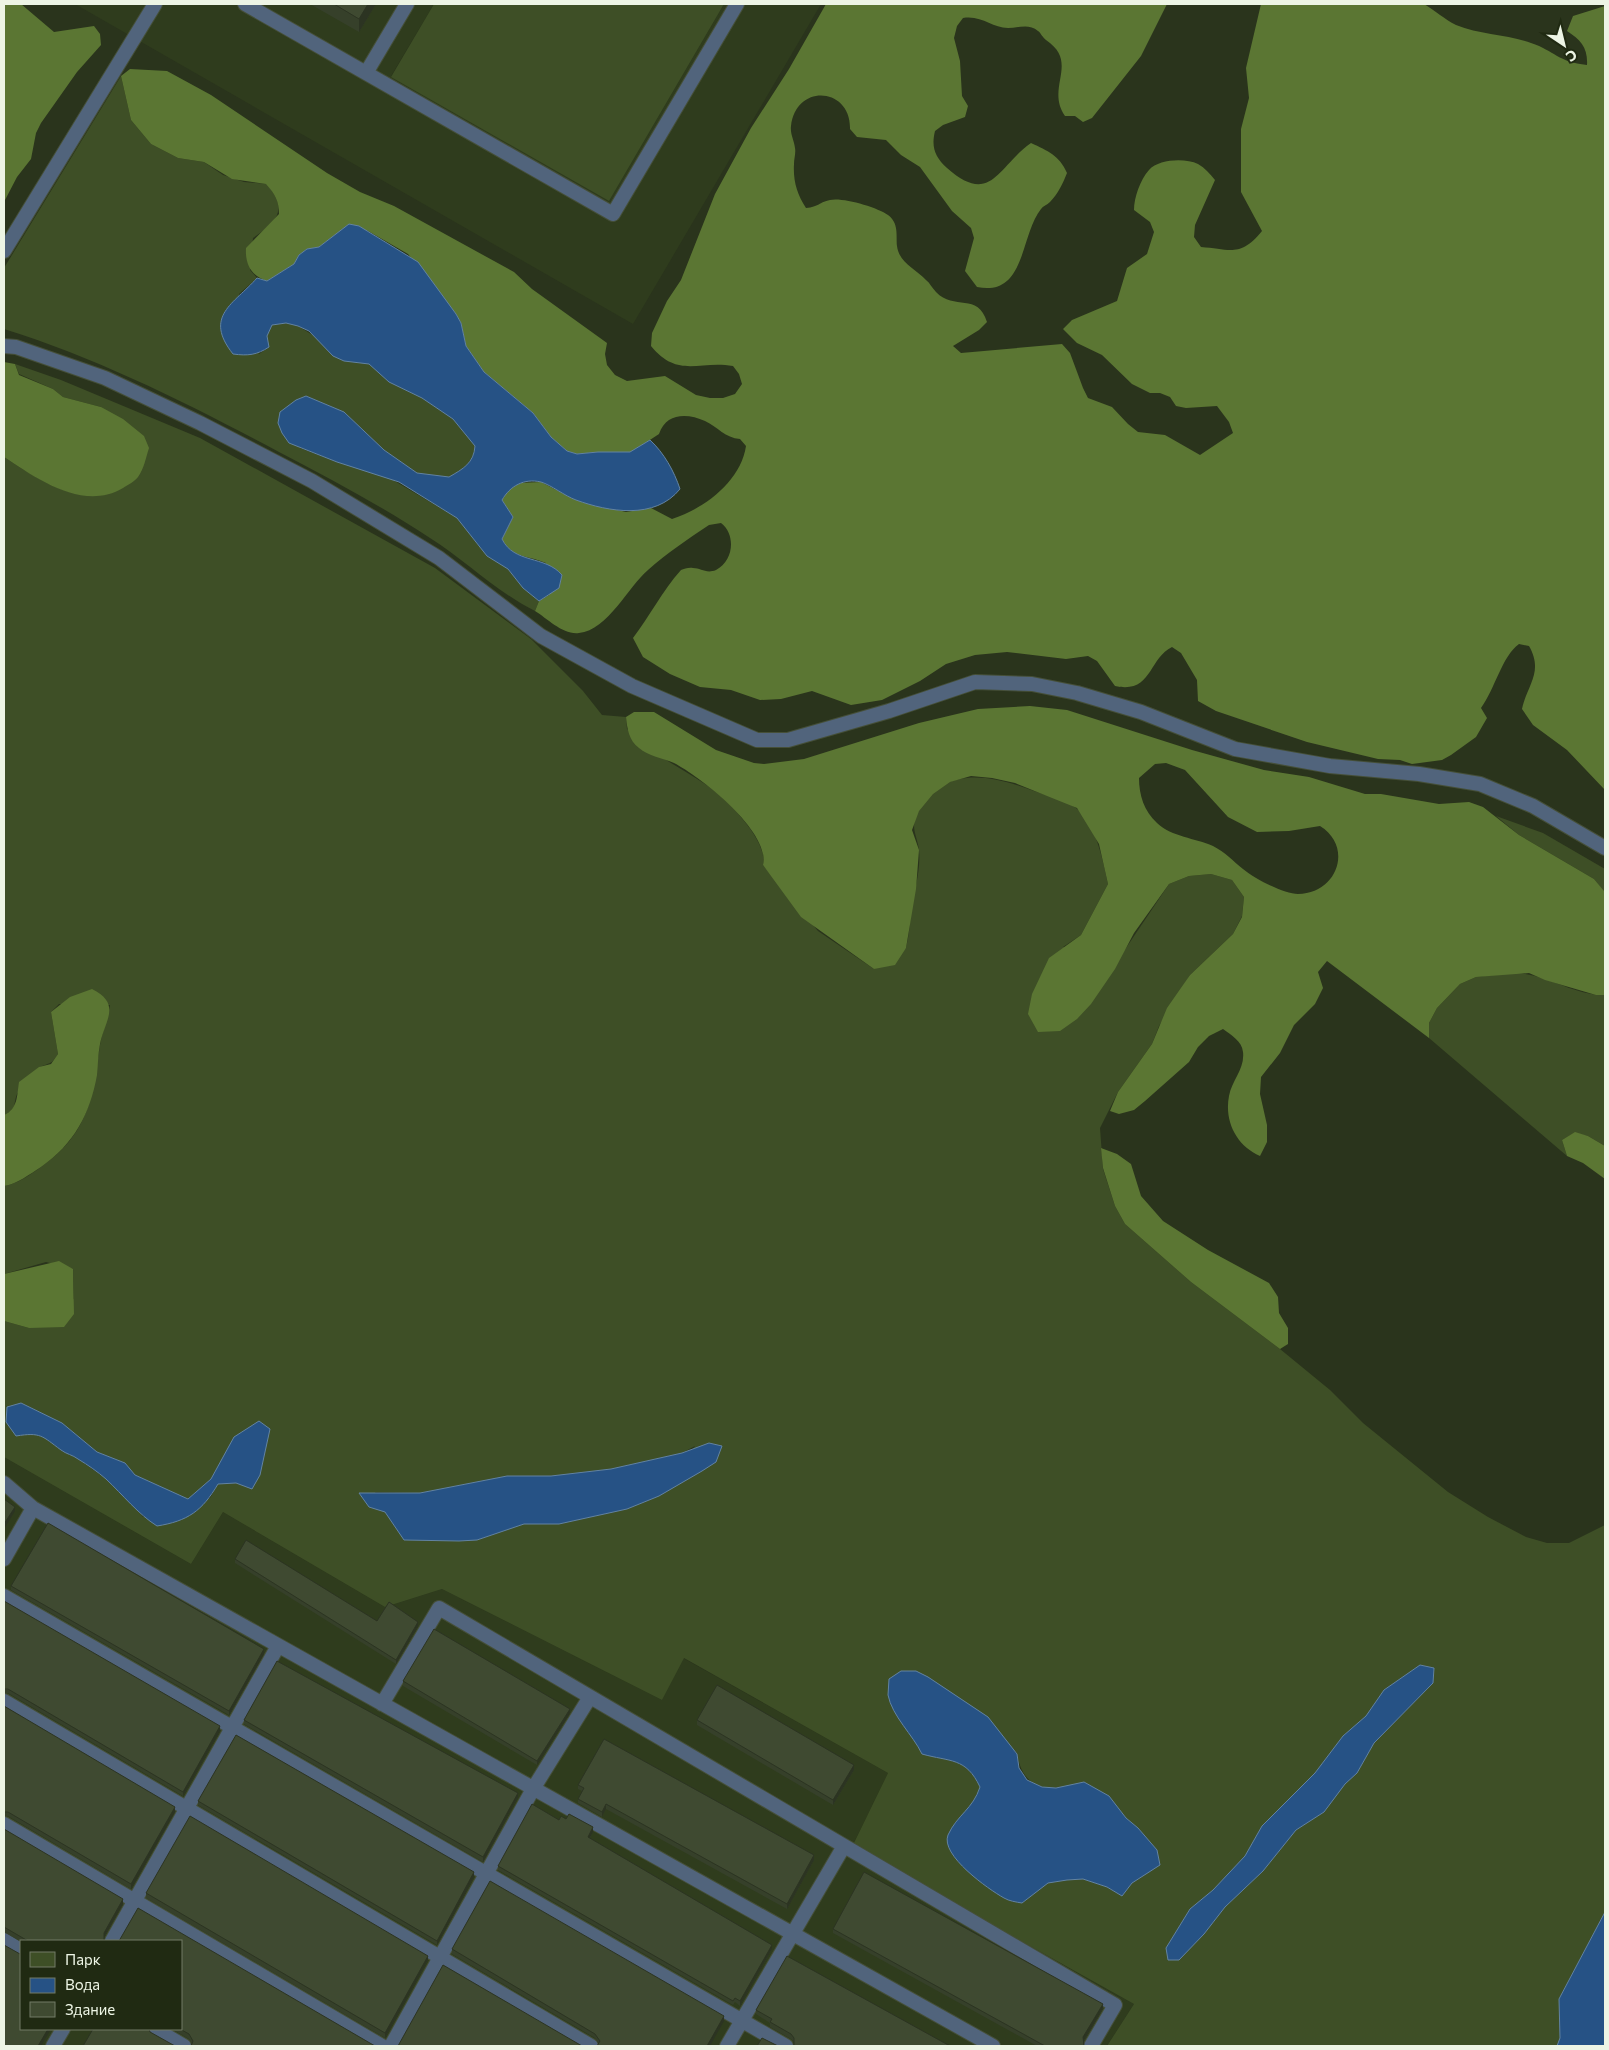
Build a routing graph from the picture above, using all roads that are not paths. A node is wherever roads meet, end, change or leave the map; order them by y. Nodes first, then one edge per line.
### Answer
1 (155, 4) edge
2 (245, 4) edge
3 (407, 4) edge
4 (736, 4) edge
5 (366, 73) junction
6 (4, 252) edge
7 (4, 346) edge
8 (1605, 848) edge
9 (4, 1483) edge
10 (33, 1508) junction
11 (4, 1560) edge
12 (4, 1596) edge
13 (278, 1646) junction
14 (590, 1697) junction
15 (4, 1701) edge
16 (382, 1704) junction
17 (232, 1728) junction
18 (533, 1789) junction
19 (187, 1808) junction
20 (4, 1824) edge
21 (844, 1846) junction
22 (486, 1874) junction
23 (135, 1901) junction
24 (792, 1933) junction
25 (4, 1940) edge
26 (113, 1940) edge
27 (20, 1949) edge
28 (440, 1957) junction
29 (742, 2021) junction
30 (62, 2030) edge
31 (157, 2030) edge
32 (53, 2046) edge
33 (184, 2046) edge
34 (382, 2046) edge
35 (391, 2046) edge
36 (591, 2046) edge
37 (727, 2046) edge
38 (786, 2046) edge
39 (993, 2046) edge
40 (1090, 2046) edge

1 - 6 lane
2 - 5 lane
3 - 5 lane
4 - 5 lane
7 - 8 lane
9 - 10 lane
10 - 11 lane
10 - 13 lane
12 - 17 lane
13 - 16 lane
13 - 17 lane
14 - 16 lane
14 - 18 lane
14 - 21 lane
15 - 19 lane
16 - 18 lane
17 - 19 lane
17 - 22 lane
18 - 22 lane
18 - 24 lane
19 - 23 lane
19 - 28 lane
20 - 23 lane
21 - 24 lane
21 - 40 lane
22 - 28 lane
22 - 29 lane
23 - 26 lane
23 - 34 lane
24 - 29 lane
24 - 39 lane
25 - 27 lane
28 - 35 lane
28 - 36 lane
29 - 37 lane
29 - 38 lane
30 - 32 lane
31 - 33 lane

